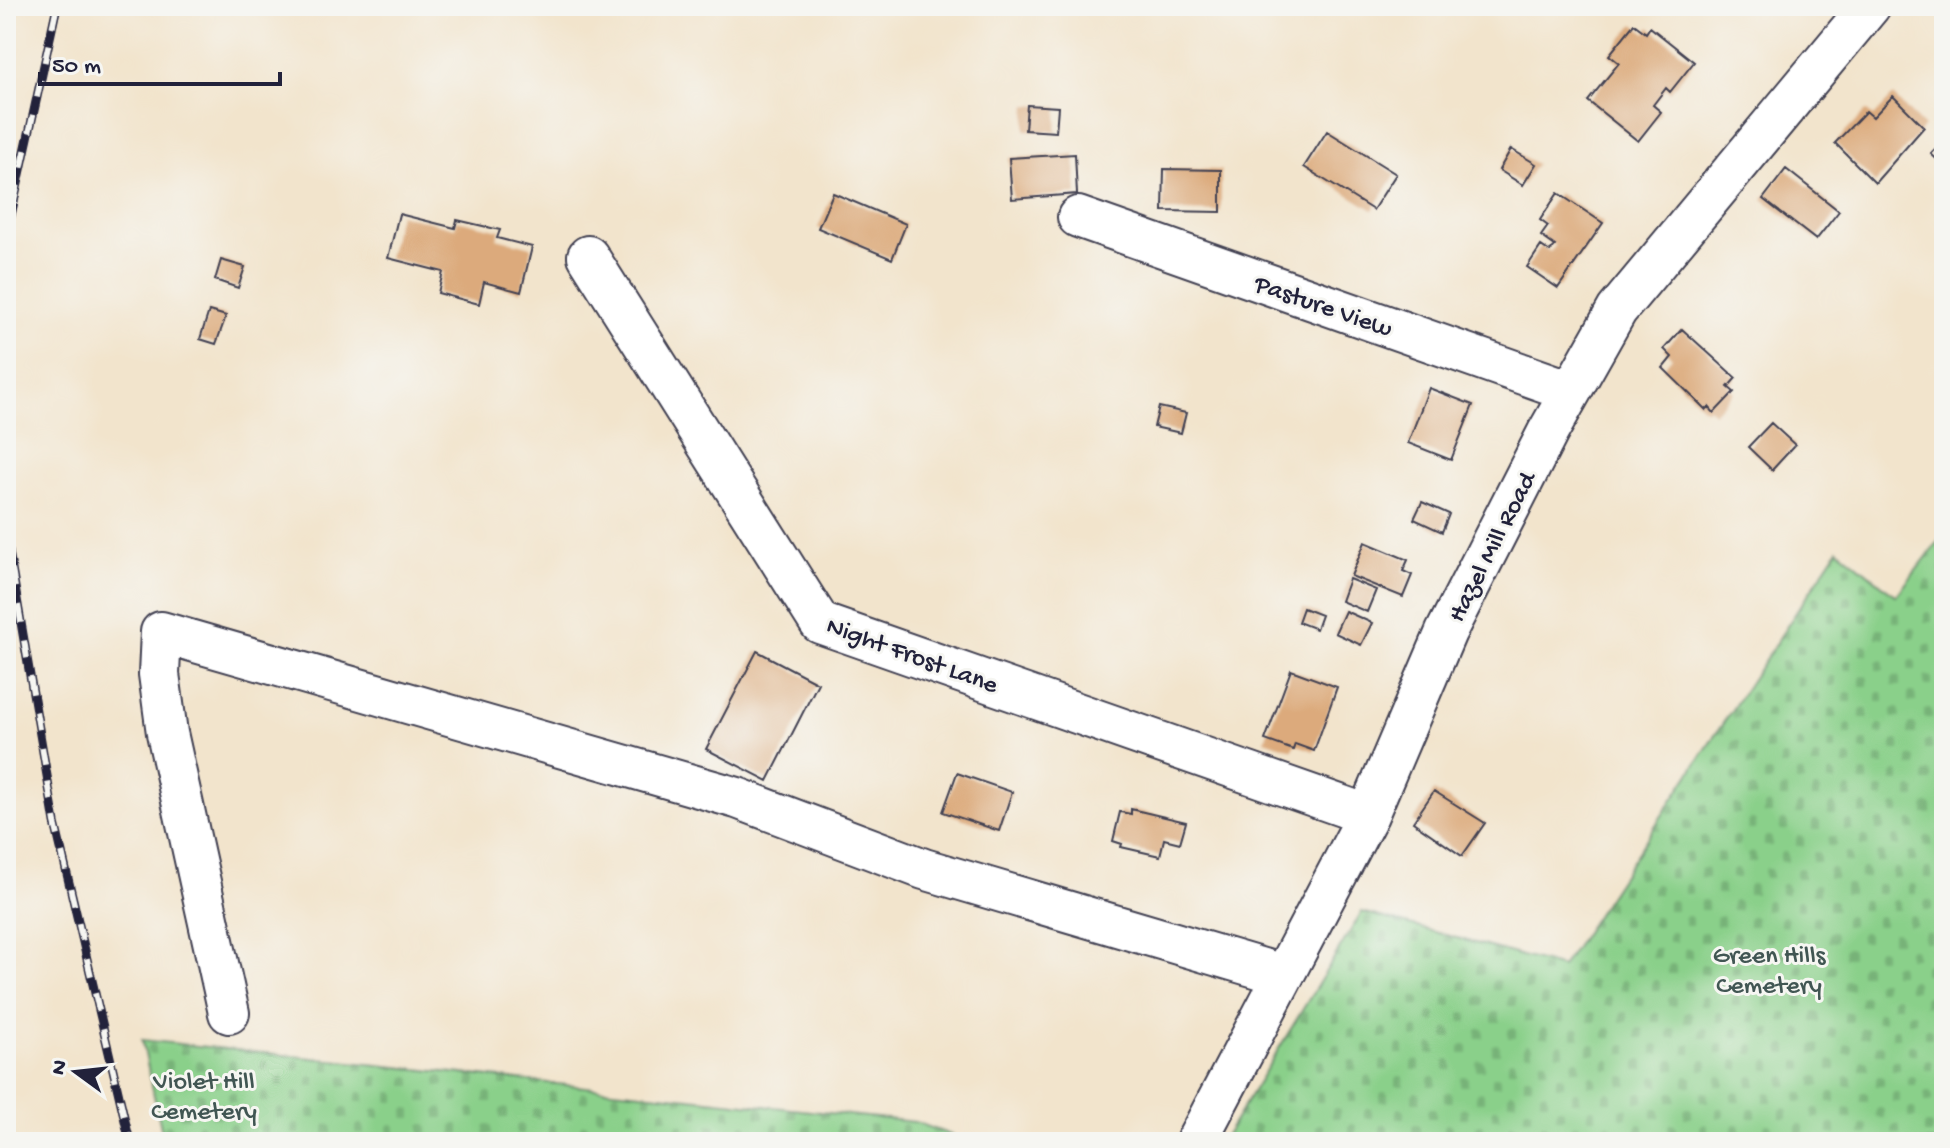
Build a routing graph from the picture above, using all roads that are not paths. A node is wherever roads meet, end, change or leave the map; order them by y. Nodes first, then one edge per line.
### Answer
1 (1870, 6) edge
2 (1078, 217) dead end
3 (588, 256) dead end
4 (1571, 391) junction
5 (1368, 815) junction
6 (1283, 975) junction
7 (229, 1013) dead end
8 (1196, 1142) edge

1 - 4 street, Hazel Mill Road
2 - 4 street, Pasture View
3 - 5 street, Night Frost Lane
4 - 5 street, Hazel Mill Road
5 - 6 street, Hazel Mill Road
6 - 7 street
6 - 8 street, Hazel Mill Road

